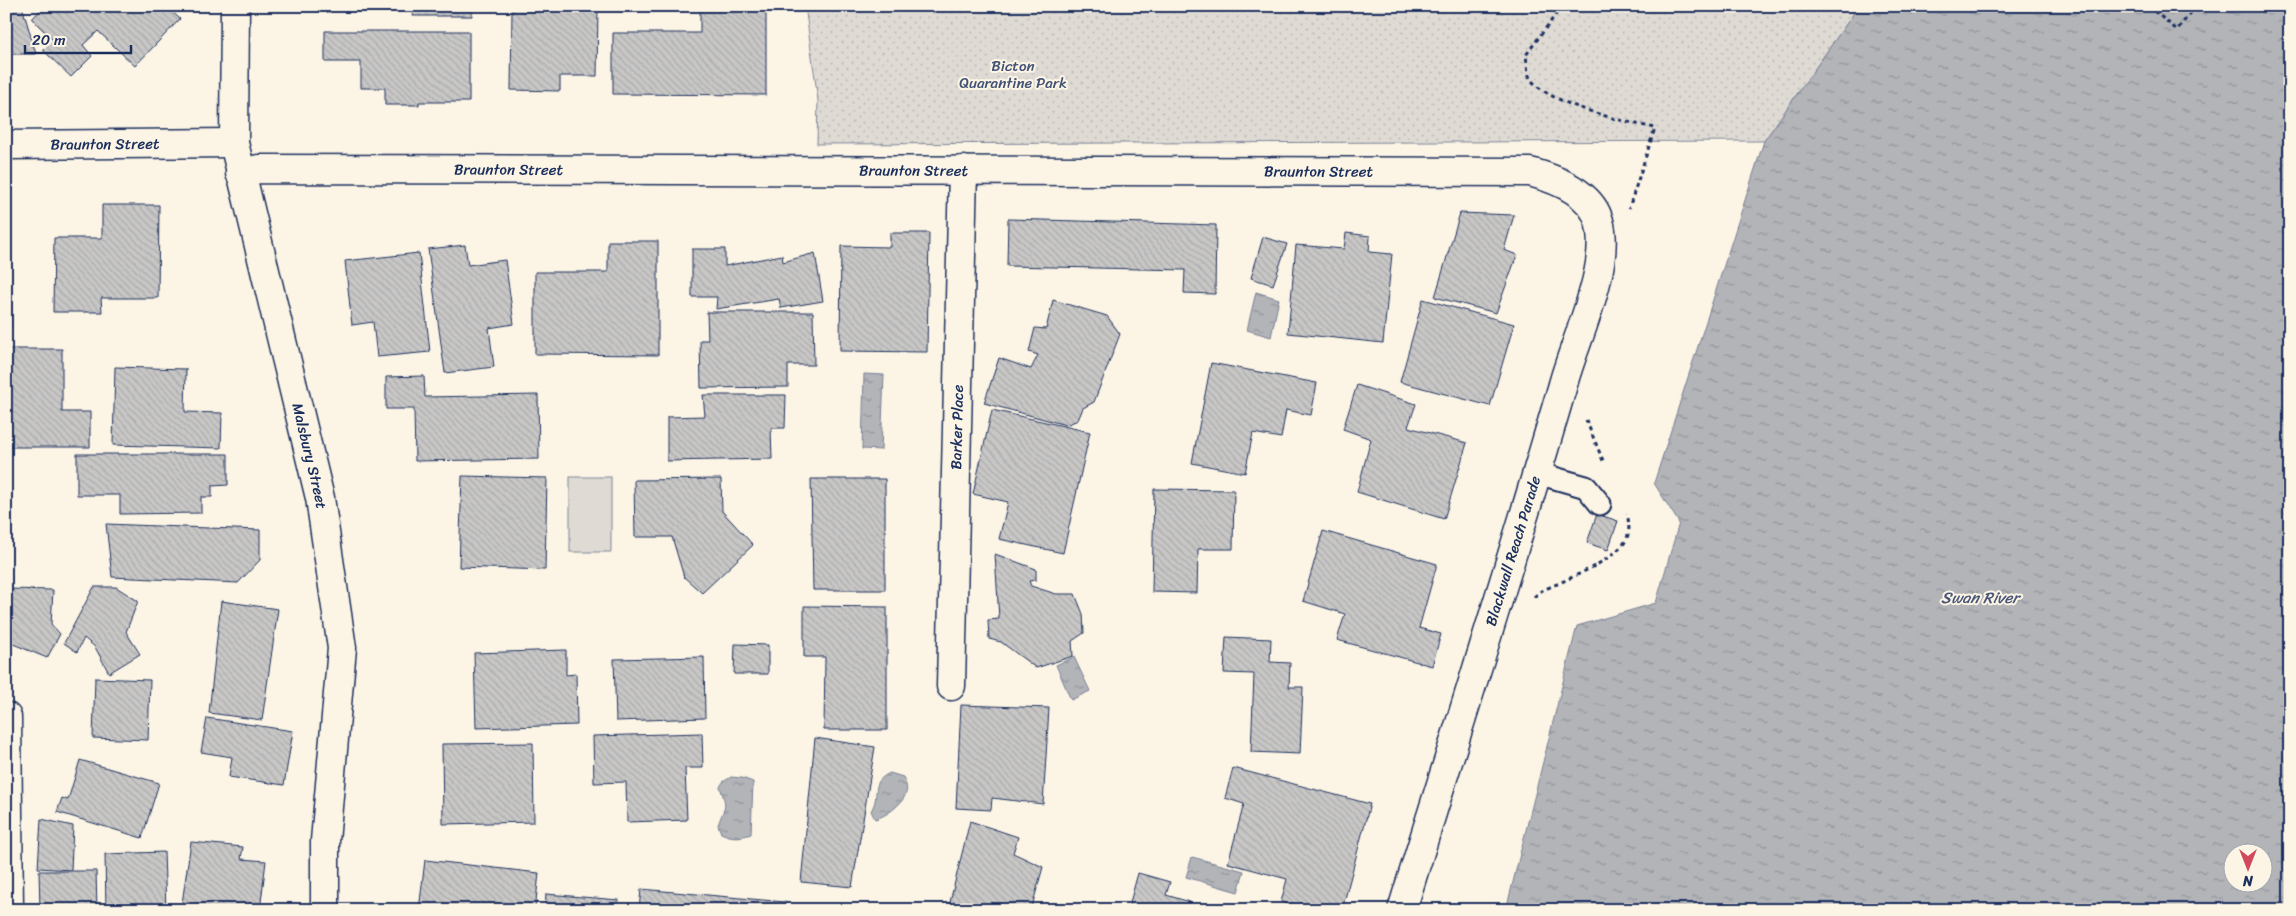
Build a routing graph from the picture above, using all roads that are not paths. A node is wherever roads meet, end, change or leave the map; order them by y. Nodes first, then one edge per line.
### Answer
1 (235, 6) edge
2 (234, 143) junction
3 (6, 145) edge
4 (963, 170) junction
5 (240, 174) junction
6 (1581, 195) joint
7 (1537, 473) junction
8 (1600, 504) dead end
9 (951, 686) dead end
10 (7, 717) edge
11 (9, 910) edge
12 (325, 910) edge
13 (1402, 910) edge

1 - 2 street, Malsbury Street
2 - 3 street, Braunton Street
2 - 5 street, Malsbury Street
4 - 5 street, Braunton Street
4 - 6 street, Braunton Street
4 - 9 street, Barker Place
5 - 12 street, Malsbury Street
6 - 7 street, Blackwall Reach Parade
7 - 8 lane
7 - 13 street, Blackwall Reach Parade
10 - 11 street

